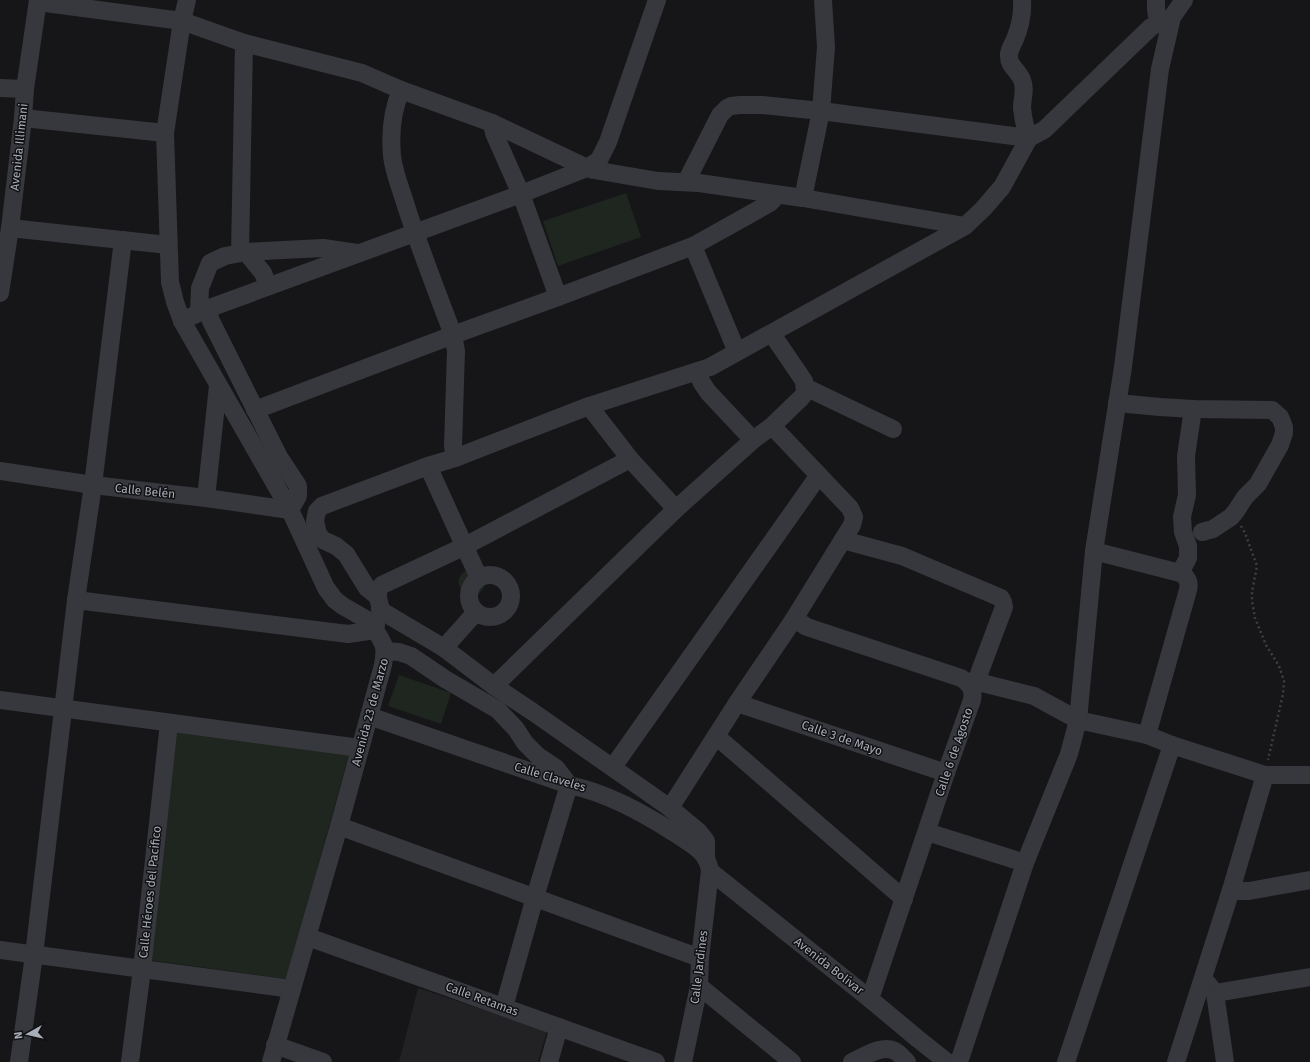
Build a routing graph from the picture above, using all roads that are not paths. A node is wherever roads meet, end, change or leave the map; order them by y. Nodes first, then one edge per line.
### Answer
1 (187, 0) edge
2 (657, 0) edge
3 (823, 0) edge
4 (1022, 0) edge
5 (1156, 0) edge
6 (1184, 0) edge
7 (38, 1) edge
8 (1166, 20) junction
9 (182, 21) junction
10 (244, 43) junction
11 (0, 88) edge
12 (25, 90) junction
13 (401, 90) junction
14 (820, 111) junction
15 (23, 118) junction
16 (492, 124) junction
17 (165, 133) junction
18 (1029, 138) junction
19 (587, 168) junction
20 (686, 182) junction
21 (522, 194) junction
22 (775, 194) junction
23 (803, 198) junction
24 (965, 226) junction
25 (10, 228) junction
26 (414, 233) junction
27 (123, 240) junction
28 (168, 245) junction
29 (693, 246) junction
30 (243, 253) junction
31 (358, 254) junction
32 (2, 258) edge
33 (268, 286) junction
34 (0, 293) edge
35 (558, 297) junction
36 (203, 311) junction
37 (182, 321) junction
38 (772, 334) junction
39 (453, 335) junction
40 (737, 352) junction
41 (697, 372) junction
42 (218, 386) junction
43 (805, 387) junction
44 (1117, 403) junction
45 (589, 406) junction
46 (1193, 409) junction
47 (255, 410) junction
48 (772, 426) junction
49 (894, 429) dead end
50 (752, 440) junction
51 (455, 458) junction
52 (630, 459) junction
53 (428, 466) junction
54 (0, 471) edge
55 (818, 474) junction
56 (93, 485) junction
57 (206, 498) junction
58 (676, 509) junction
59 (290, 510) junction
60 (1202, 532) dead end
61 (843, 540) junction
62 (465, 546) junction
63 (1094, 552) junction
64 (1180, 573) junction
65 (479, 578) junction
66 (76, 600) junction
67 (476, 612) junction
68 (377, 615) junction
69 (794, 619) junction
70 (444, 648) junction
71 (385, 651) junction
72 (975, 685) junction
73 (494, 686) junction
74 (0, 700) edge
75 (737, 703) junction
76 (63, 708) junction
77 (533, 712) junction
78 (369, 716) junction
79 (1078, 720) junction
80 (169, 723) junction
81 (516, 729) junction
82 (1147, 735) junction
83 (716, 736) junction
84 (1172, 745) junction
85 (360, 748) junction
86 (613, 767) junction
87 (946, 773) junction
88 (1265, 775) junction
89 (1310, 775) edge
90 (569, 785) junction
91 (670, 808) junction
92 (339, 826) junction
93 (927, 832) junction
94 (1025, 863) junction
95 (708, 865) junction
96 (1310, 880) edge
97 (1231, 890) junction
98 (535, 897) junction
99 (904, 900) junction
100 (308, 937) junction
101 (0, 950) edge
102 (34, 955) junction
103 (700, 958) junction
104 (142, 969) junction
105 (1310, 977) edge
106 (1202, 980) junction
107 (699, 986) junction
108 (292, 989) junction
109 (1215, 993) junction
110 (870, 999) junction
111 (504, 1007) junction
112 (559, 1027) junction
113 (273, 1054) edge
114 (957, 1061) edge
115 (19, 1062) edge
116 (130, 1062) edge
117 (323, 1062) edge
118 (549, 1062) edge
119 (656, 1062) edge
120 (683, 1062) edge
121 (792, 1062) edge
122 (852, 1062) edge
123 (907, 1062) edge
124 (1066, 1062) edge
125 (1176, 1062) edge
126 (1225, 1062) edge

1 - 9 street
2 - 19 street
3 - 14 street
4 - 18 street
5 - 8 street
6 - 8 street
7 - 9 street
7 - 12 street, Avenida Illimani
8 - 18 street
8 - 44 street
9 - 10 street
9 - 17 street
10 - 13 street
10 - 30 street
11 - 12 street
12 - 15 street, Avenida Illimani
13 - 16 street
13 - 26 street
14 - 18 street
14 - 20 street
14 - 23 street
15 - 17 street
15 - 25 street, Avenida Illimani
16 - 19 street
16 - 21 street
17 - 28 street
18 - 24 street
19 - 20 street
19 - 21 street
20 - 22 street
21 - 26 street
21 - 35 street
22 - 23 street
22 - 29 street
23 - 24 street
24 - 38 street
25 - 27 street
25 - 32 street, Avenida Illimani
26 - 31 street
26 - 39 street
27 - 28 street
27 - 56 street
28 - 37 street
29 - 35 street
29 - 40 street
30 - 31 street
30 - 33 street
30 - 36 street
31 - 33 street
32 - 34 street, Avenida Illimani
33 - 36 street
35 - 39 street
36 - 37 street
36 - 47 street
37 - 42 street
38 - 40 street
38 - 43 street
39 - 47 street
39 - 51 street
40 - 41 street
41 - 45 street
41 - 50 street
42 - 57 street
42 - 59 street
43 - 48 street
43 - 49 street
44 - 46 street
44 - 63 street
45 - 51 street
45 - 52 street
46 - 60 street
46 - 64 street
47 - 59 street
48 - 50 street
48 - 55 street
50 - 58 street
51 - 53 street
52 - 58 street
52 - 62 street
53 - 62 street
53 - 68 street
54 - 56 street, Calle Belén
55 - 61 street
55 - 86 street
56 - 57 street, Calle Belén
56 - 66 street
57 - 59 street, Calle Belén
58 - 73 street
59 - 68 street
61 - 69 street
61 - 72 street, Calle 6 de Agosto
62 - 65 street
62 - 68 street
63 - 64 street
63 - 79 street
64 - 82 street
65 - 67 street
65 - 67 street
66 - 68 street
66 - 76 street
67 - 70 street
68 - 70 street, Calle Jardines
68 - 71 street, Avenida 23 de Marzo
69 - 72 street
69 - 75 street
70 - 73 street, Calle Jardines
71 - 78 street, Avenida 23 de Marzo
71 - 81 street
72 - 79 street
72 - 87 street, Calle 6 de Agosto
73 - 77 street, Calle Jardines
74 - 76 street
75 - 83 street
75 - 87 street, Calle 3 de Mayo
76 - 80 street
76 - 102 street
77 - 81 street
77 - 86 street, Calle Jardines
78 - 85 street, Avenida 23 de Marzo
78 - 90 street, Calle Claveles
79 - 82 street
79 - 94 street
80 - 85 street
80 - 104 street, Calle Héroes del Pacifico
81 - 90 street
82 - 84 street
83 - 91 street
83 - 99 street
84 - 88 street
84 - 124 street
85 - 92 street, Avenida 23 de Marzo
86 - 91 street, Calle Jardines
87 - 93 street, Calle 6 de Agosto
88 - 89 street
88 - 97 street
90 - 95 street, Calle Claveles
90 - 98 street
91 - 95 street, Calle Jardines
92 - 98 street
92 - 100 street, Avenida 23 de Marzo
93 - 94 street
93 - 99 street, Calle 6 de Agosto
94 - 114 street
95 - 103 street, Calle Jardines
95 - 110 street, Avenida Bolívar
96 - 97 street
97 - 106 street
98 - 103 street
98 - 111 street
99 - 110 street, Calle 6 de Agosto
100 - 108 street, Avenida 23 de Marzo
100 - 111 street, Calle Retamas
101 - 102 street
102 - 104 street
102 - 115 street
103 - 107 street, Calle Jardines
104 - 108 street
104 - 116 street, Calle Héroes del Pacifico
105 - 109 street
106 - 109 street
106 - 125 street
107 - 120 street, Calle Jardines
107 - 121 street
108 - 113 street, Avenida 23 de Marzo
109 - 126 street
110 - 114 street, Avenida Bolívar
111 - 112 street, Calle Retamas
112 - 118 street
112 - 119 street, Calle Retamas
113 - 117 street
122 - 123 street

